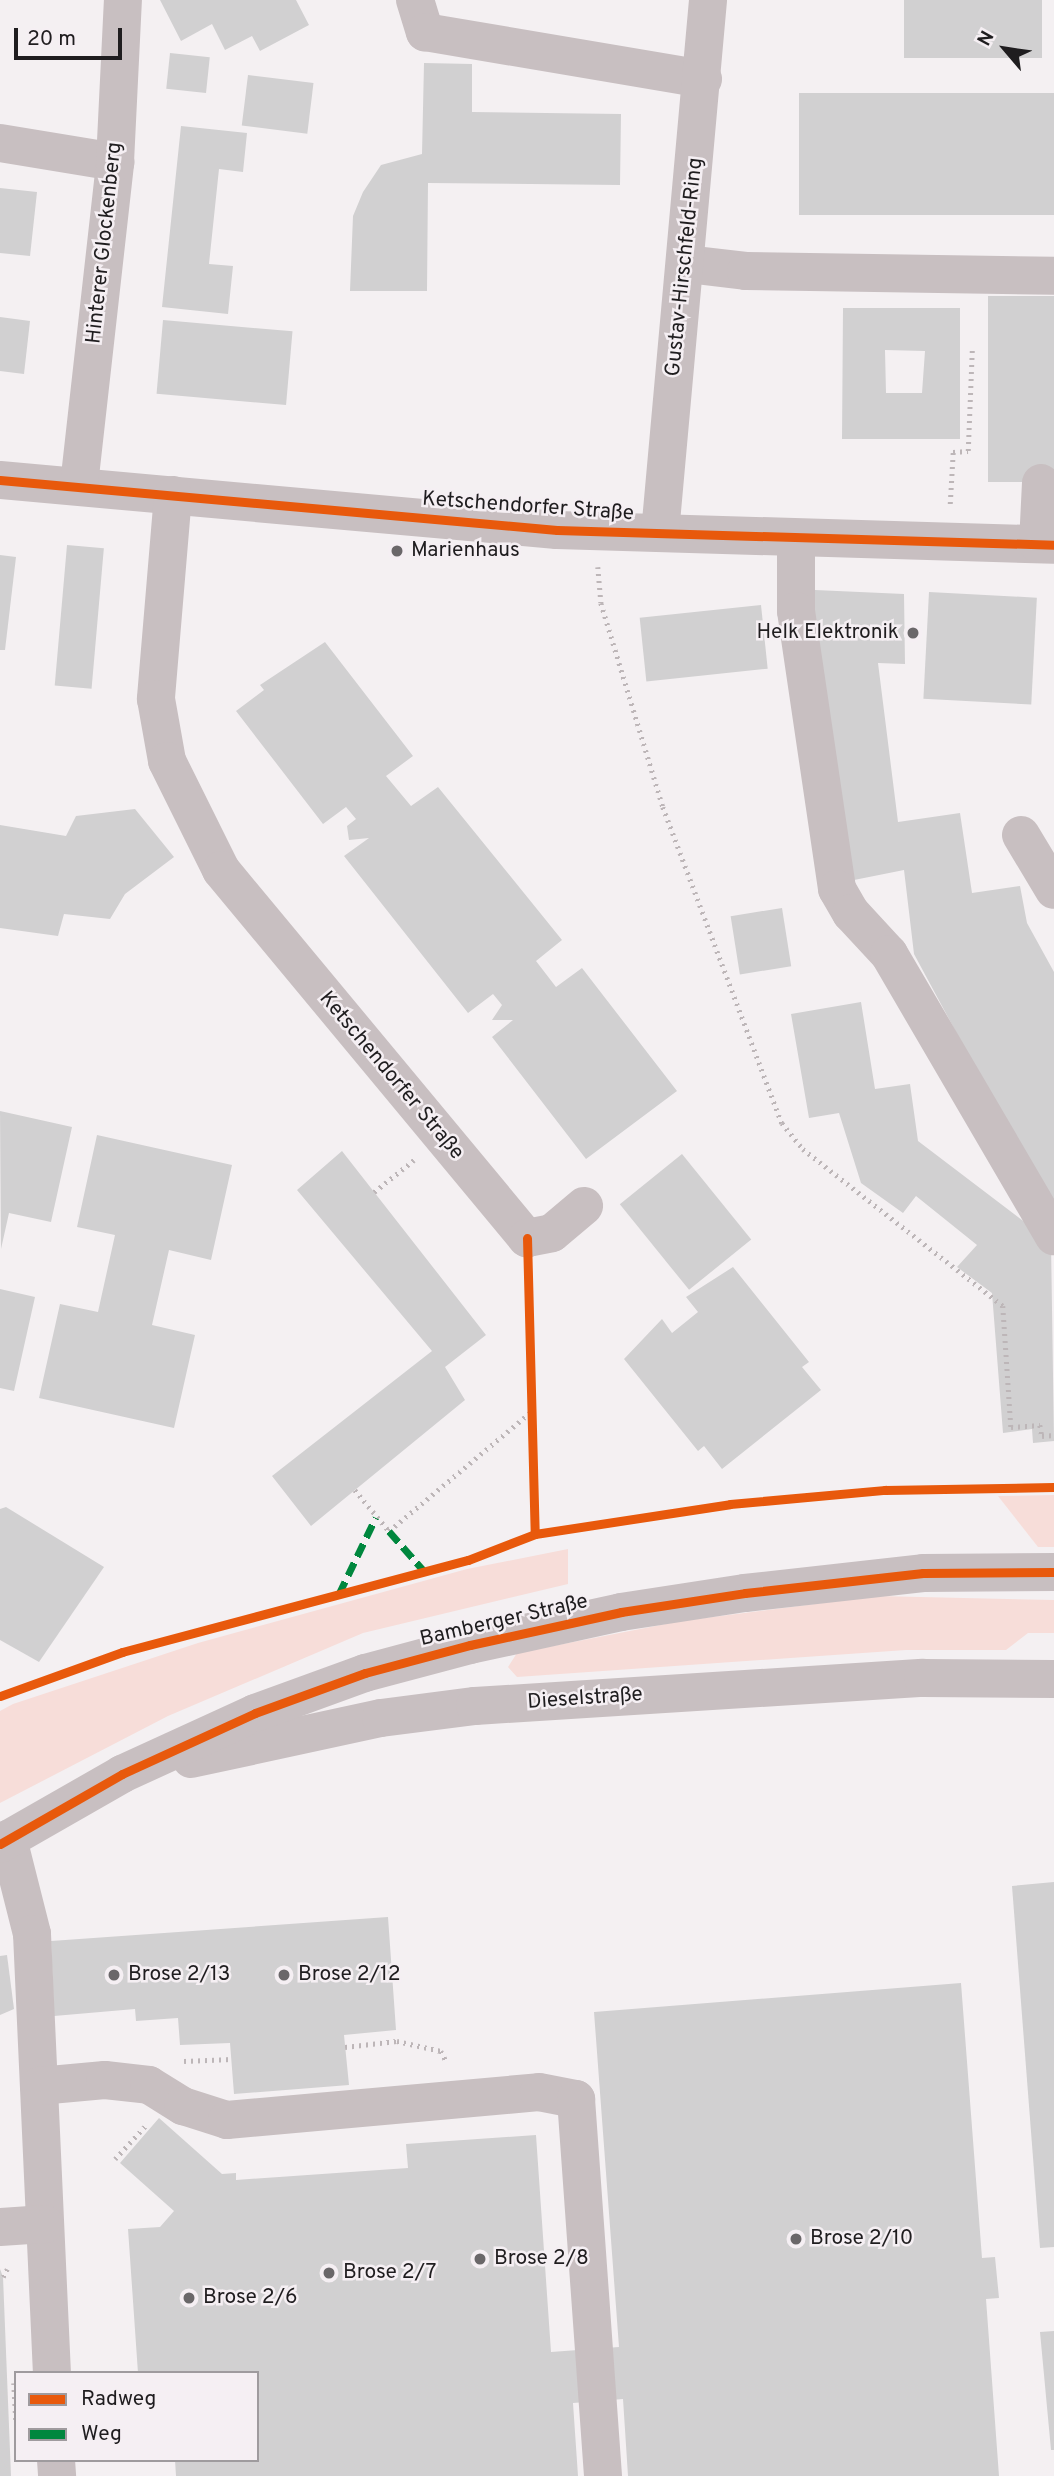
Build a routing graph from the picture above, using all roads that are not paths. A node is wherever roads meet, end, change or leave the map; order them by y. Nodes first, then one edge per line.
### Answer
1 (123, 0) edge
2 (415, 0) edge
3 (708, 0) edge
4 (703, 79) junction
5 (0, 143) edge
6 (115, 162) junction
7 (687, 264) junction
8 (1054, 276) edge
9 (0, 480) edge
10 (1041, 483) dead end
11 (79, 485) junction
12 (173, 495) junction
13 (660, 533) junction
14 (796, 538) junction
15 (1046, 545) edge
16 (1021, 835) dead end
17 (1054, 890) edge
18 (584, 1206) dead end
19 (1054, 1236) edge
20 (1054, 1572) edge
21 (1041, 1678) edge
22 (122, 1774) junction
23 (4, 1841) edge
24 (39, 2086) junction
25 (46, 2224) junction
26 (0, 2227) edge
27 (52, 2371) edge
28 (603, 2476) edge

1 - 6 street, Hinterer Glockenberg
2 - 4 street
3 - 4 street, Gustav-Hirschfeld-Ring
4 - 7 street, Gustav-Hirschfeld-Ring
5 - 6 street
6 - 11 street, Hinterer Glockenberg
7 - 8 street
7 - 13 street, Gustav-Hirschfeld-Ring
9 - 11 street, Ketschendorfer Straße
10 - 15 street
11 - 12 street, Ketschendorfer Straße
12 - 13 street, Ketschendorfer Straße
12 - 18 street, Ketschendorfer Straße
13 - 14 street, Ketschendorfer Straße
14 - 15 street, Ketschendorfer Straße
14 - 19 street
16 - 17 street
20 - 22 street, Bamberger Straße
21 - 22 street, Dieselstraße
22 - 23 street, Bamberger Straße
23 - 24 street
24 - 25 street
24 - 28 street
25 - 26 street
25 - 27 street

